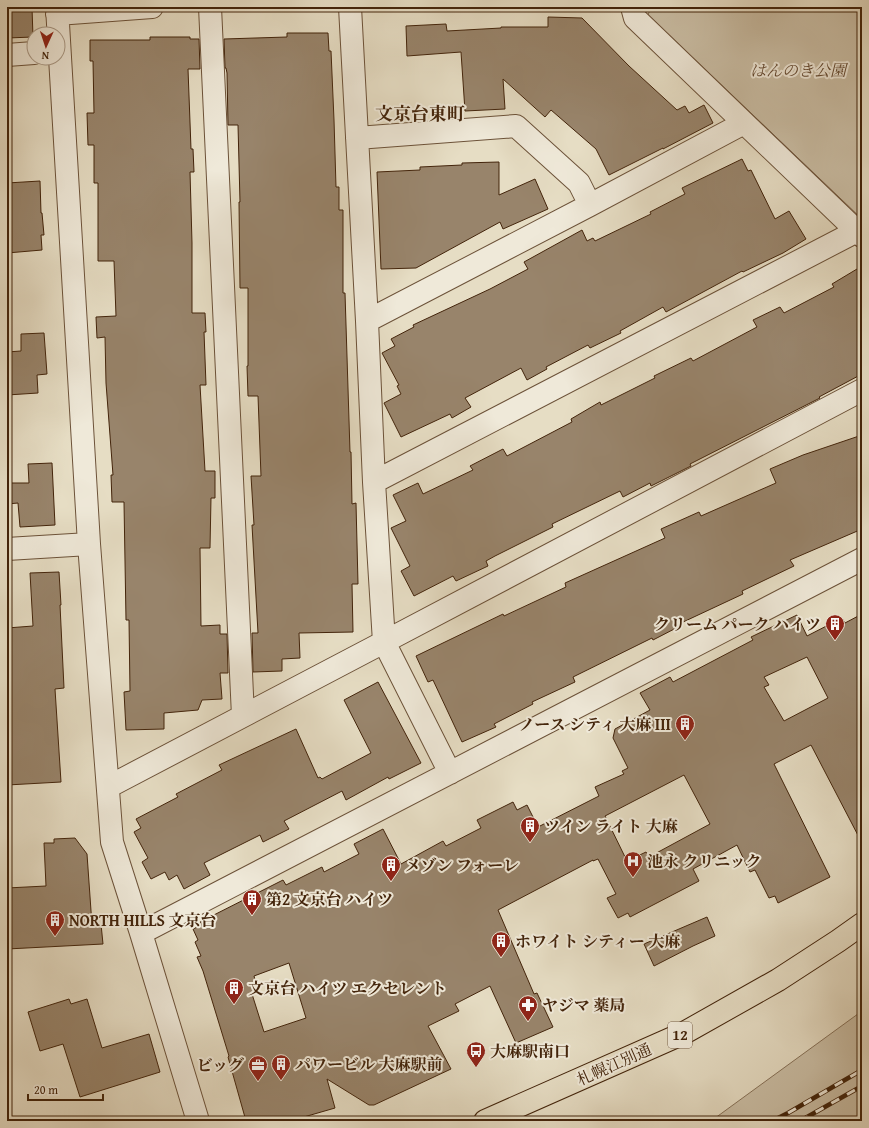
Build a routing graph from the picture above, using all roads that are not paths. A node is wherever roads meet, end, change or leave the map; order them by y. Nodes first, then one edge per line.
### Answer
1 (152, 7) edge
2 (210, 7) edge
3 (350, 7) edge
4 (632, 7) edge
5 (57, 10) edge
6 (58, 26) edge
7 (26, 54) edge
8 (7, 55) edge
9 (60, 66) edge
10 (744, 123) junction
11 (357, 138) junction
12 (590, 205) junction
13 (860, 234) edge
14 (367, 321) junction
15 (862, 390) edge
16 (374, 482) junction
17 (89, 544) junction
18 (7, 549) edge
19 (862, 559) edge
20 (384, 642) junction
21 (243, 716) junction
22 (450, 773) junction
23 (108, 787) junction
24 (862, 924) edge
25 (141, 933) junction
26 (198, 1121) edge
27 (485, 1121) edge

1 - 5 street
2 - 21 street
3 - 11 street
4 - 10 street
5 - 6 street
7 - 8 street
9 - 17 street
10 - 12 street
10 - 13 street
11 - 12 street
11 - 14 street
12 - 14 street
13 - 16 street
14 - 16 street
15 - 20 street
16 - 20 street
17 - 18 street
17 - 23 street
19 - 22 street
20 - 21 street
20 - 22 street
21 - 23 street
22 - 25 street
23 - 25 street
24 - 27 highway, 札幌江別通 / 12
25 - 26 street

